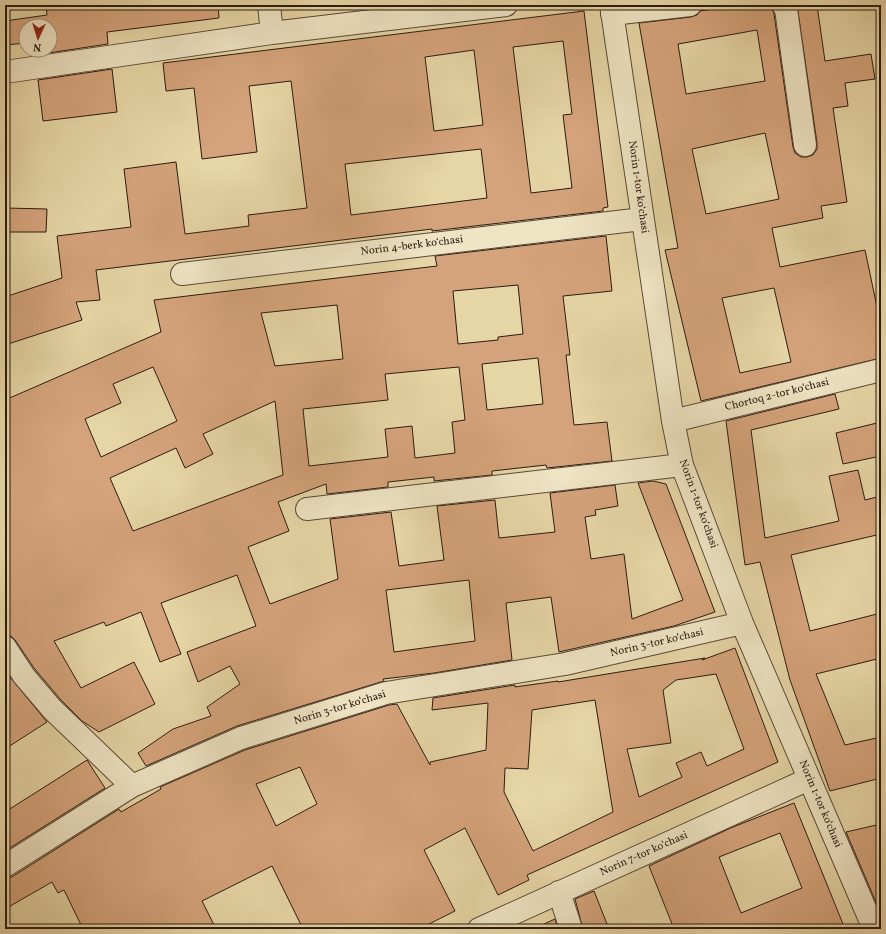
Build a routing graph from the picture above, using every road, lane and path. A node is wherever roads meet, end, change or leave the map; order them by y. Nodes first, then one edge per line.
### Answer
1 (269, 5) edge
2 (506, 5) edge
3 (690, 5) edge
4 (783, 5) edge
5 (612, 10) edge
6 (272, 33) junction
7 (5, 72) edge
8 (805, 145) dead end
9 (642, 219) junction
10 (182, 274) dead end
11 (881, 370) edge
12 (673, 421) junction
13 (682, 465) junction
14 (307, 509) dead end
15 (742, 623) junction
16 (5, 647) edge
17 (809, 779) junction
18 (132, 786) junction
19 (5, 866) edge
20 (559, 892) junction
21 (479, 929) edge
22 (571, 929) edge
23 (874, 929) edge

1 - 6 street
2 - 6 street
3 - 5 street
4 - 8 street
5 - 9 street, Norin 1-tor koʻchasi
6 - 7 street
9 - 10 street, Norin 4-berk koʻchasi
9 - 12 street, Norin 1-tor koʻchasi
11 - 12 street, Chortoq 2-tor koʻchasi
12 - 13 street, Norin 1-tor koʻchasi
13 - 14 street
13 - 15 street, Norin 1-tor koʻchasi
15 - 17 street, Norin 1-tor koʻchasi
15 - 18 street, Norin 3-tor koʻchasi
16 - 18 street
17 - 20 street, Norin 7-tor koʻchasi
17 - 23 street, Norin 1-tor koʻchasi
18 - 19 street, Norin 3-tor koʻchasi
20 - 21 street, Norin 7-tor koʻchasi
20 - 22 street

